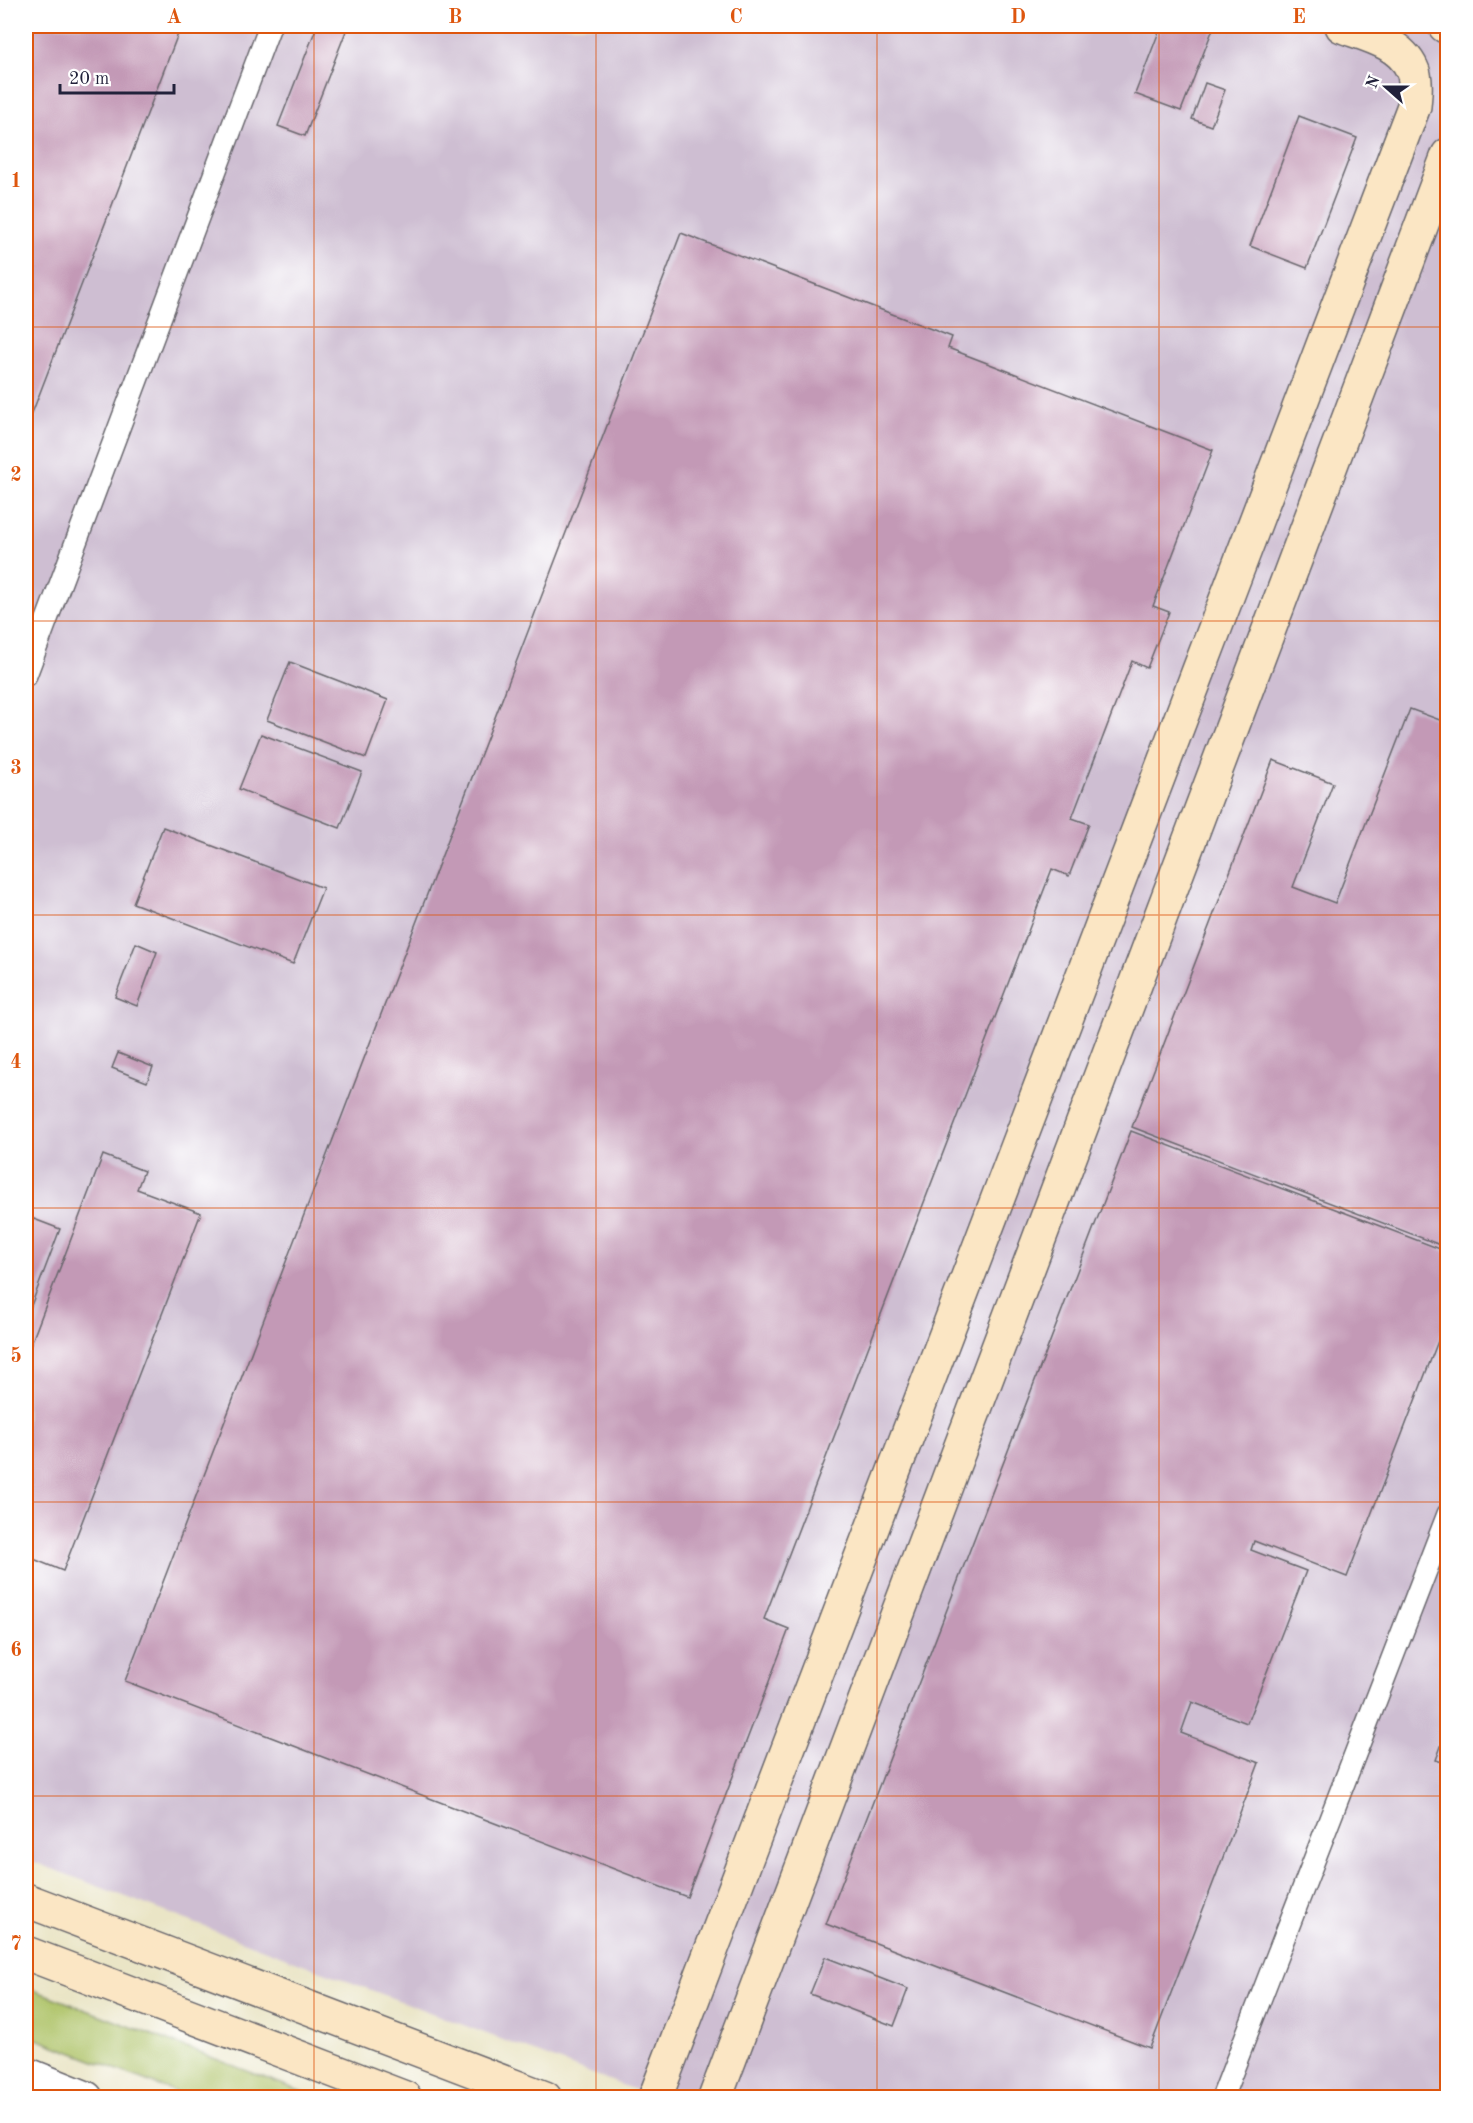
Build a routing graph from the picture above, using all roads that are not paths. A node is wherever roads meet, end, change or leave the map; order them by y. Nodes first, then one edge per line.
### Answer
1 (270, 26) edge
2 (1341, 26) edge
3 (1448, 154) edge
4 (26, 675) edge
5 (1448, 1514) edge
6 (26, 1900) edge
7 (26, 1953) edge
8 (26, 2074) edge
9 (86, 2097) edge
10 (405, 2097) edge
11 (545, 2097) edge
12 (655, 2097) edge
13 (715, 2097) edge
14 (1222, 2097) edge

1 - 4 lane
2 - 12 street
3 - 13 street
5 - 14 lane
6 - 11 street
7 - 10 street
8 - 9 street

